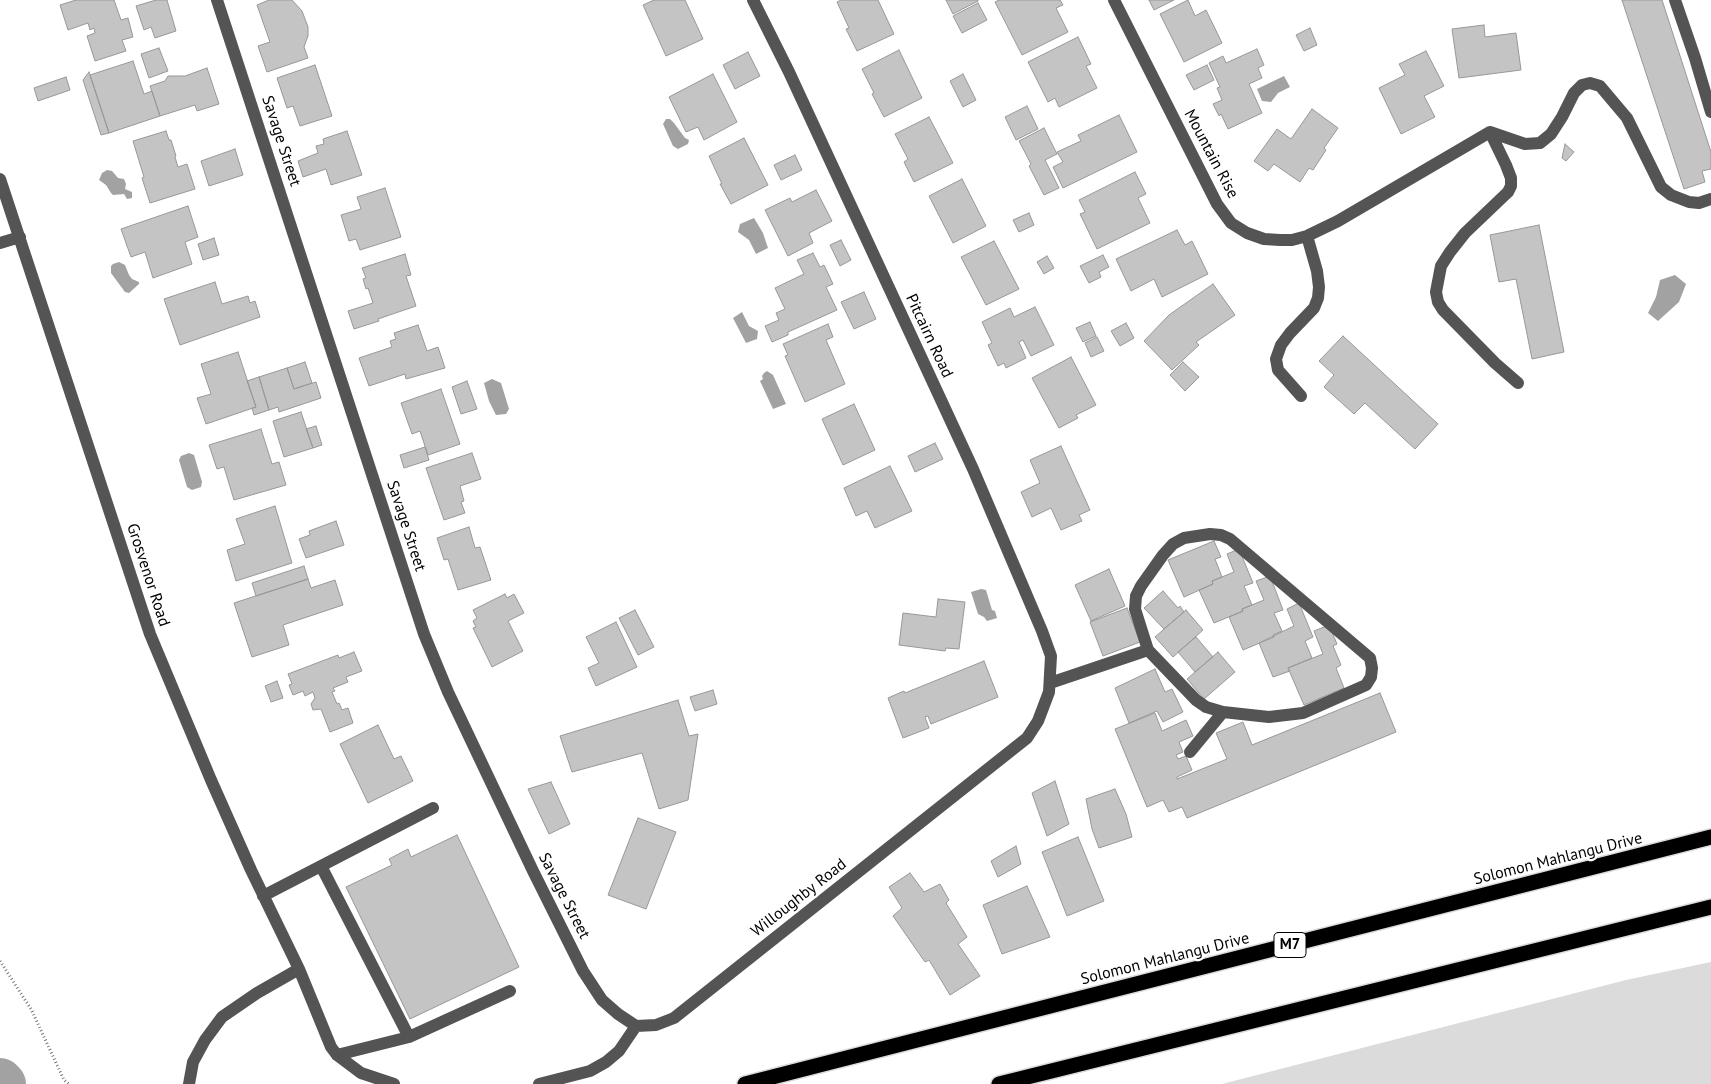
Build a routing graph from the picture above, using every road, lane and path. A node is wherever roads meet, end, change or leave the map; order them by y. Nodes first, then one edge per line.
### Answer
1 (217, 0) edge
2 (753, 0) edge
3 (1114, 0) edge
4 (1674, 0) edge
5 (1711, 112) edge
6 (1490, 132) junction
7 (0, 179) edge
8 (1711, 199) edge
9 (1307, 236) junction
10 (20, 237) junction
11 (0, 243) edge
12 (1518, 383) dead end
13 (1301, 396) dead end
14 (1148, 650) junction
15 (1049, 688) junction
16 (1223, 712) junction
17 (1190, 752) dead end
18 (433, 808) dead end
19 (1711, 838) edge
20 (321, 866) junction
21 (263, 896) junction
22 (1711, 907) edge
23 (0, 961) edge
24 (298, 969) junction
25 (510, 991) dead end
26 (636, 1026) junction
27 (409, 1037) junction
28 (337, 1055) junction
29 (69, 1084) edge
30 (189, 1084) edge
31 (394, 1084) edge
32 (539, 1084) edge
33 (744, 1084) edge
34 (999, 1084) edge

1 - 26 street, Savage Street
2 - 15 street, Pitcairn Road
3 - 9 street, Mountain Rise
4 - 5 street
6 - 8 street
6 - 9 street, Mountain Rise
6 - 12 street
7 - 10 street, Grosvenor Road
9 - 13 street
10 - 11 street
10 - 21 street, Grosvenor Road
14 - 15 street
14 - 16 street
14 - 16 street
15 - 26 street, Willoughby Road
16 - 17 street
18 - 20 street
19 - 33 highway, Solomon Mahlangu Drive / M7
20 - 21 street
20 - 27 street
21 - 24 street, Grosvenor Road
22 - 34 highway
23 - 29 path
24 - 28 street
24 - 30 street
25 - 27 street
26 - 32 street
27 - 28 street
28 - 31 street

